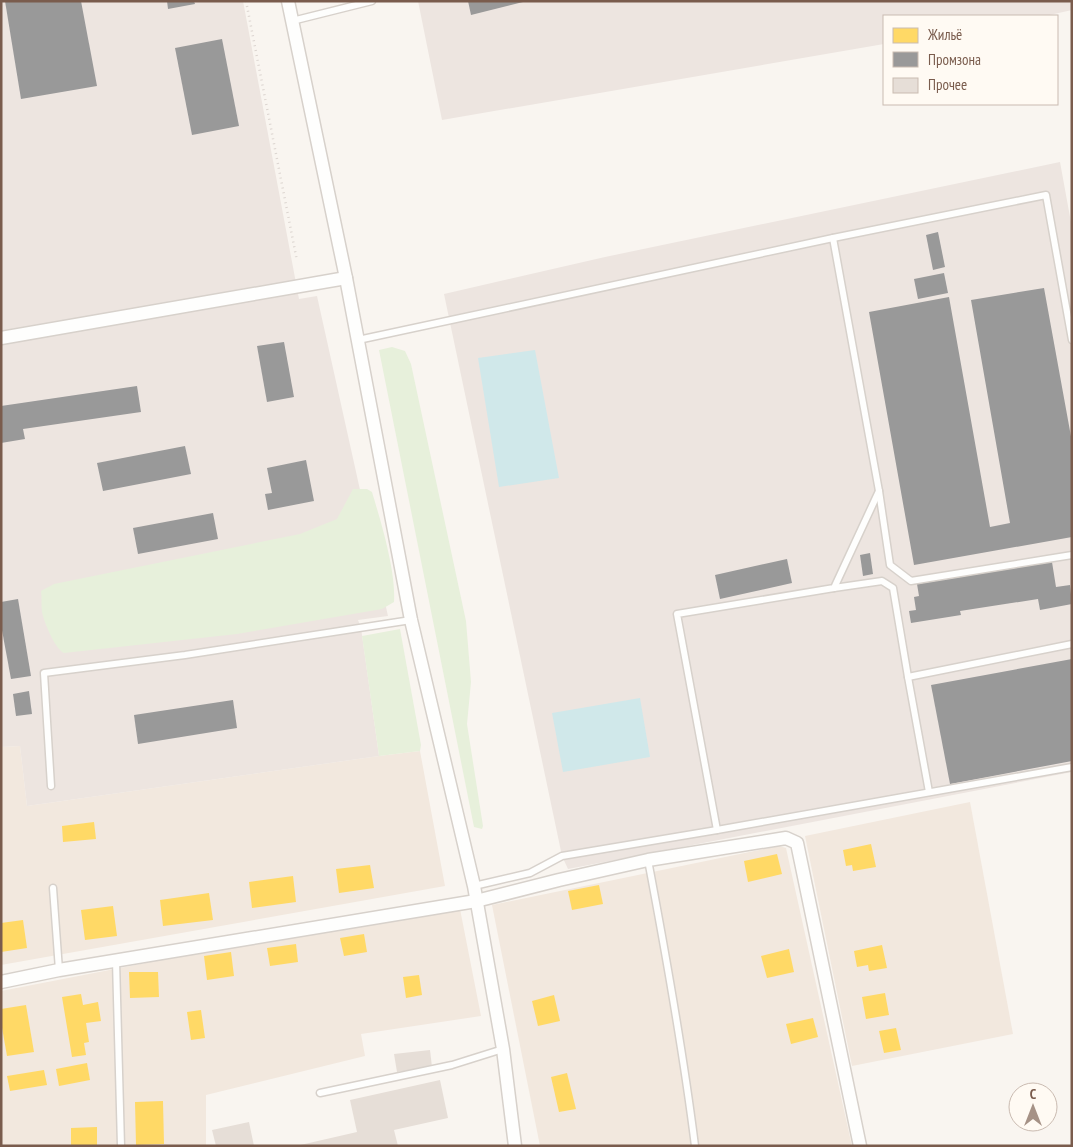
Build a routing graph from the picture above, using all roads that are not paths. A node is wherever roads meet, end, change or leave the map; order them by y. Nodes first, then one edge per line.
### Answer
1 (288, 1) edge
2 (372, 1) edge
3 (292, 21) junction
4 (833, 238) junction
5 (346, 278) junction
6 (1, 338) edge
7 (358, 340) junction
8 (1072, 340) edge
9 (879, 491) junction
10 (1072, 555) edge
11 (834, 588) junction
12 (411, 620) junction
13 (1072, 644) edge
14 (908, 677) junction
15 (1072, 767) edge
16 (51, 786) dead end
17 (929, 792) junction
18 (717, 830) junction
19 (648, 860) junction
20 (474, 886) junction
21 (53, 888) dead end
22 (476, 901) junction
23 (116, 961) junction
24 (59, 970) junction
25 (1, 982) edge
26 (503, 1049) junction
27 (320, 1093) dead end
28 (121, 1146) edge
29 (515, 1146) edge
30 (695, 1146) edge
31 (860, 1146) edge

1 - 3 street
2 - 3 lane
3 - 5 street
4 - 7 lane
4 - 8 lane
4 - 9 lane
5 - 6 street
5 - 7 street
7 - 12 street
9 - 10 lane
9 - 11 lane
11 - 14 lane
11 - 18 lane
12 - 16 lane
12 - 20 street
13 - 14 lane
14 - 17 lane
15 - 17 lane
17 - 18 lane
18 - 20 lane
19 - 22 street
19 - 30 lane
19 - 31 street
20 - 22 street
21 - 24 lane
22 - 23 street
22 - 26 street
23 - 24 street
23 - 28 lane
24 - 25 street
26 - 27 lane
26 - 29 street

